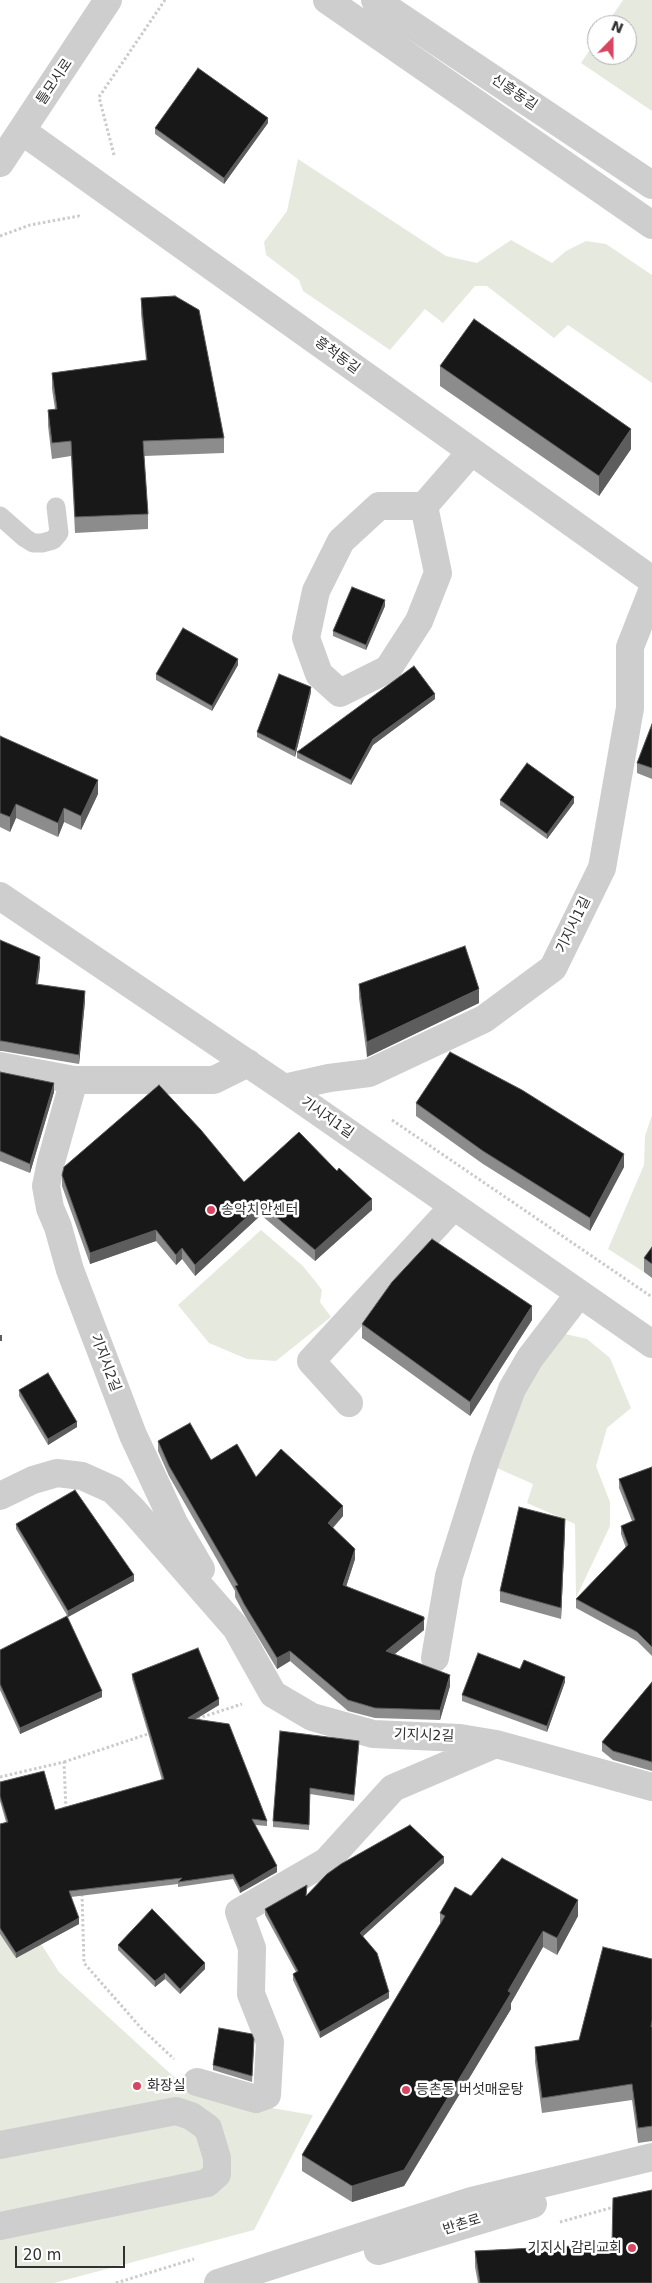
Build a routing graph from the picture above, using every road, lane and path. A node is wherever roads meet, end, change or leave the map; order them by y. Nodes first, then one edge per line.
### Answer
1 (108, 0) edge
2 (165, 0) edge
3 (328, 0) edge
4 (376, 0) edge
5 (22, 131) junction
6 (116, 162) dead end
7 (0, 163) edge
8 (652, 185) edge
9 (652, 225) edge
10 (471, 452) junction
11 (424, 506) junction
12 (56, 507) dead end
13 (0, 516) edge
14 (652, 580) edge
15 (652, 591) edge
16 (0, 896) edge
17 (248, 1064) junction
18 (0, 1066) edge
19 (74, 1080) junction
20 (284, 1088) junction
21 (453, 1207) junction
22 (579, 1294) junction
23 (652, 1344) edge
24 (348, 1403) dead end
25 (0, 1496) edge
26 (236, 1628) junction
27 (435, 1658) dead end
28 (273, 1694) junction
29 (184, 1723) edge
30 (157, 1732) edge
31 (496, 1744) junction
32 (64, 1762) junction
33 (0, 1777) edge
34 (652, 1787) edge
35 (66, 1820) edge
36 (79, 1886) edge
37 (198, 2082) joint
38 (0, 2145) edge
39 (652, 2157) edge
40 (652, 2174) edge
41 (0, 2226) edge
42 (218, 2283) edge
43 (274, 2283) edge

1 - 5 street, 틀모시로
2 - 6 path
3 - 9 street
4 - 8 street, 신흥동길
5 - 7 street, 틀모시로
5 - 10 street, 흥척동길
10 - 11 street
10 - 14 street, 흥척동길
11 - 11 street
12 - 13 lane
15 - 20 street, 기지시1길
16 - 17 street, 기시지1길
17 - 19 street
17 - 20 street, 기시지1길
18 - 19 street
19 - 26 street, 기지시2길
20 - 21 street, 기시지1길
21 - 22 street, 기시지1길
21 - 24 street
22 - 23 street, 기시지1길
22 - 27 street
25 - 26 street, 기지시2길
26 - 28 street, 기지시2길
28 - 29 path
28 - 31 street, 기지시2길
30 - 32 path
31 - 34 street, 기지시2길
31 - 37 street
32 - 33 path
32 - 35 path
36 - 37 path
38 - 41 street
39 - 42 street
40 - 43 street, 반촌로

